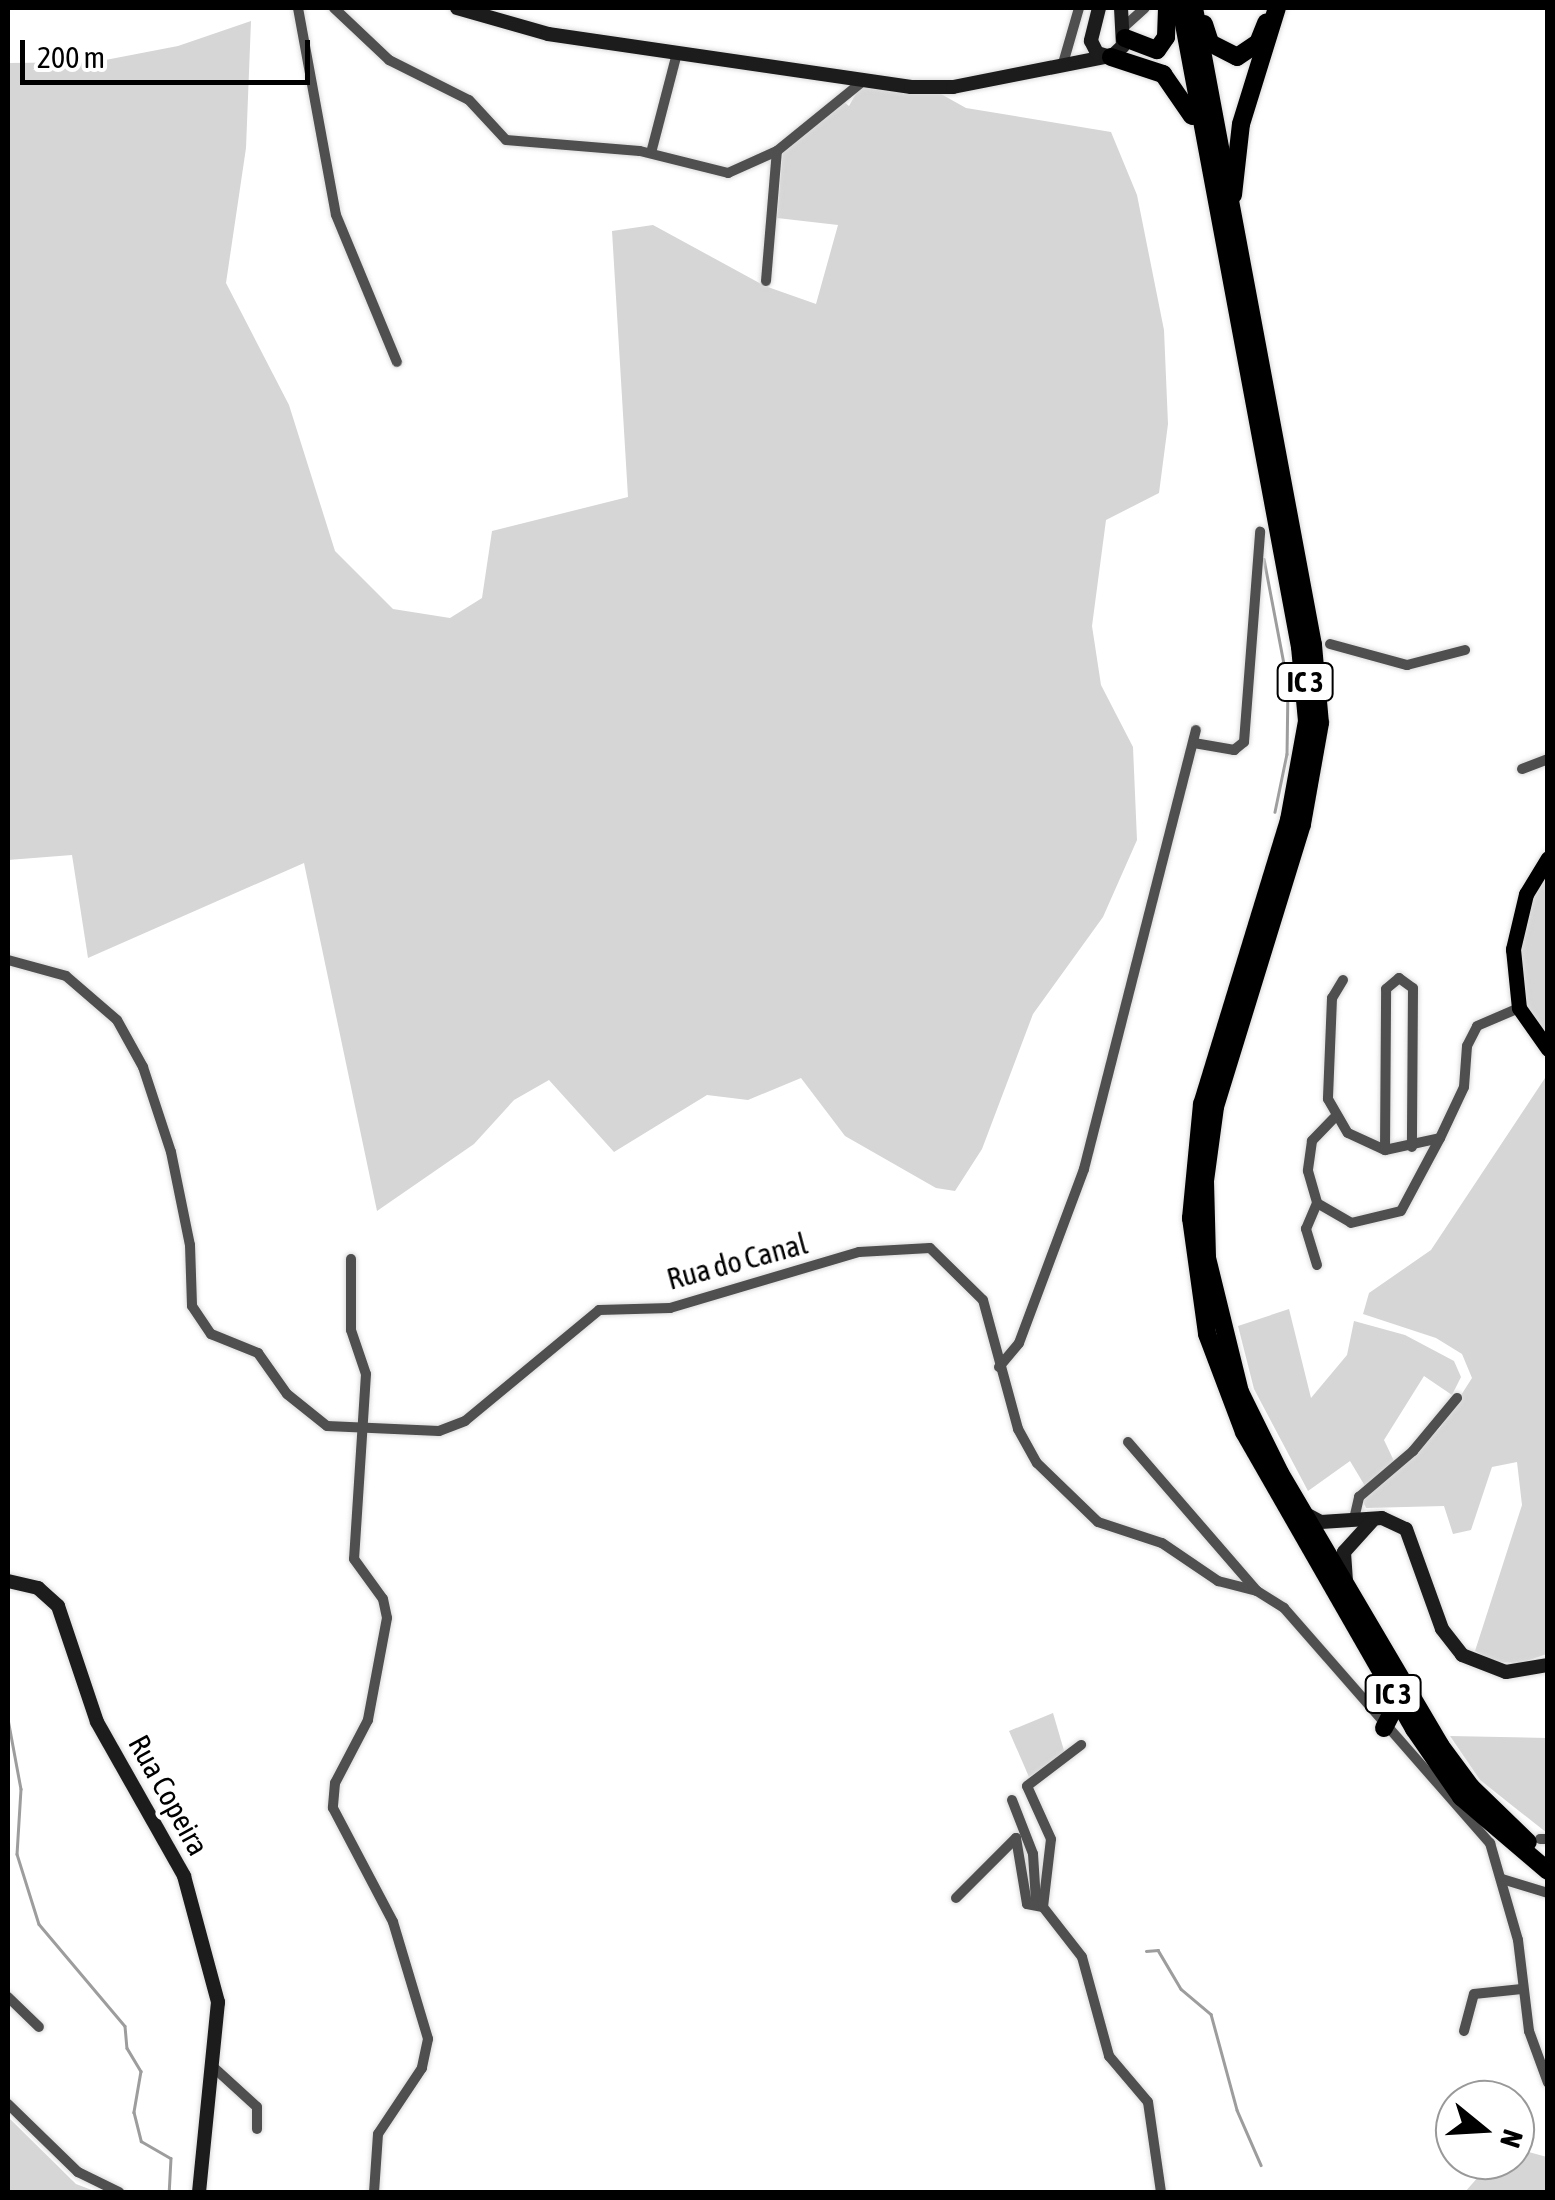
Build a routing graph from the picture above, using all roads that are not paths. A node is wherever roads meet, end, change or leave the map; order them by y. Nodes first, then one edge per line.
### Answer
1 (298, 8) edge
2 (334, 8) edge
3 (457, 8) edge
4 (1079, 8) edge
5 (1099, 8) edge
6 (1122, 8) edge
7 (1145, 8) edge
8 (1168, 8) edge
9 (1181, 8) edge
10 (1195, 8) edge
11 (1268, 8) edge
12 (1277, 8) edge
13 (1125, 32) junction
14 (1092, 41) junction
15 (677, 53) junction
16 (1108, 57) junction
17 (1066, 67) junction
18 (863, 81) junction
19 (1203, 140) junction
20 (778, 151) junction
21 (651, 154) junction
22 (1232, 221) junction
23 (766, 281) dead end
24 (397, 362) dead end
25 (1260, 532) dead end
26 (1330, 644) dead end
27 (1465, 650) dead end
28 (1196, 730) dead end
29 (1194, 743) junction
30 (1548, 759) edge
31 (1522, 769) dead end
32 (1548, 858) edge
33 (8, 960) edge
34 (1343, 980) dead end
35 (1519, 1008) junction
36 (1548, 1049) edge
37 (1334, 1118) junction
38 (1440, 1138) junction
39 (1412, 1147) junction
40 (1385, 1150) junction
41 (1317, 1202) junction
42 (351, 1259) dead end
43 (1317, 1265) dead end
44 (998, 1367) junction
45 (1457, 1398) dead end
46 (366, 1428) junction
47 (1128, 1442) dead end
48 (1302, 1512) junction
49 (1354, 1519) junction
50 (1373, 1519) junction
51 (8, 1581) edge
52 (1347, 1589) junction
53 (1256, 1592) junction
54 (1548, 1665) edge
55 (1398, 1701) junction
56 (1414, 1730) junction
57 (1386, 1732) junction
58 (1081, 1745) dead end
59 (1012, 1800) dead end
60 (1539, 1840) edge
61 (1548, 1858) edge
62 (1548, 1871) edge
63 (1502, 1879) junction
64 (1548, 1893) edge
65 (956, 1898) dead end
66 (1039, 1905) junction
67 (1522, 1988) junction
68 (8, 1996) edge
69 (39, 2027) dead end
70 (1464, 2031) dead end
71 (211, 2065) junction
72 (1548, 2083) edge
73 (8, 2104) edge
74 (257, 2129) dead end
75 (119, 2192) edge
76 (199, 2192) edge
77 (374, 2192) edge
78 (1162, 2192) edge

1 - 24 street
2 - 21 street
3 - 15 street
4 - 17 street
5 - 14 street
6 - 13 street
7 - 13 street
8 - 13 highway
9 - 19 highway, IC 3
10 - 11 highway
10 - 22 highway, IC 3
12 - 22 highway
13 - 16 street
14 - 16 street
14 - 17 street
15 - 18 street
15 - 21 street
16 - 17 street
16 - 19 highway
17 - 18 street
18 - 20 street
19 - 55 highway, IC 3
20 - 21 street
20 - 23 street
22 - 48 highway, IC 3
25 - 29 street
26 - 27 street
28 - 29 street
29 - 44 street
30 - 31 street
32 - 35 main road
33 - 46 street, Rua do Canal
34 - 37 street
35 - 36 main road
35 - 38 street
37 - 40 street
37 - 41 street
38 - 39 street
38 - 41 street
39 - 40 street
39 - 40 street
41 - 43 street
42 - 46 street
44 - 46 street, Rua do Canal
44 - 53 street, Rua do Canal
45 - 49 street
46 - 77 street
47 - 53 street
48 - 49 street
48 - 52 highway, IC 3
49 - 50 street
50 - 52 street
50 - 54 street
51 - 71 street, Rua Copeira
52 - 60 highway, IC 3
53 - 57 street, Rua do Canal
55 - 56 highway, IC 3
55 - 57 highway
56 - 57 highway
56 - 62 highway, IC 3
57 - 63 street, Rua do Canal
58 - 66 street
59 - 66 street
60 - 61 highway, IC 3
63 - 64 street
63 - 67 street, Rua do Canal
65 - 66 street
66 - 78 street
67 - 70 street
67 - 72 street, Rua do Canal
68 - 69 street
71 - 74 street
71 - 76 street, Rua Copeira
73 - 75 street

